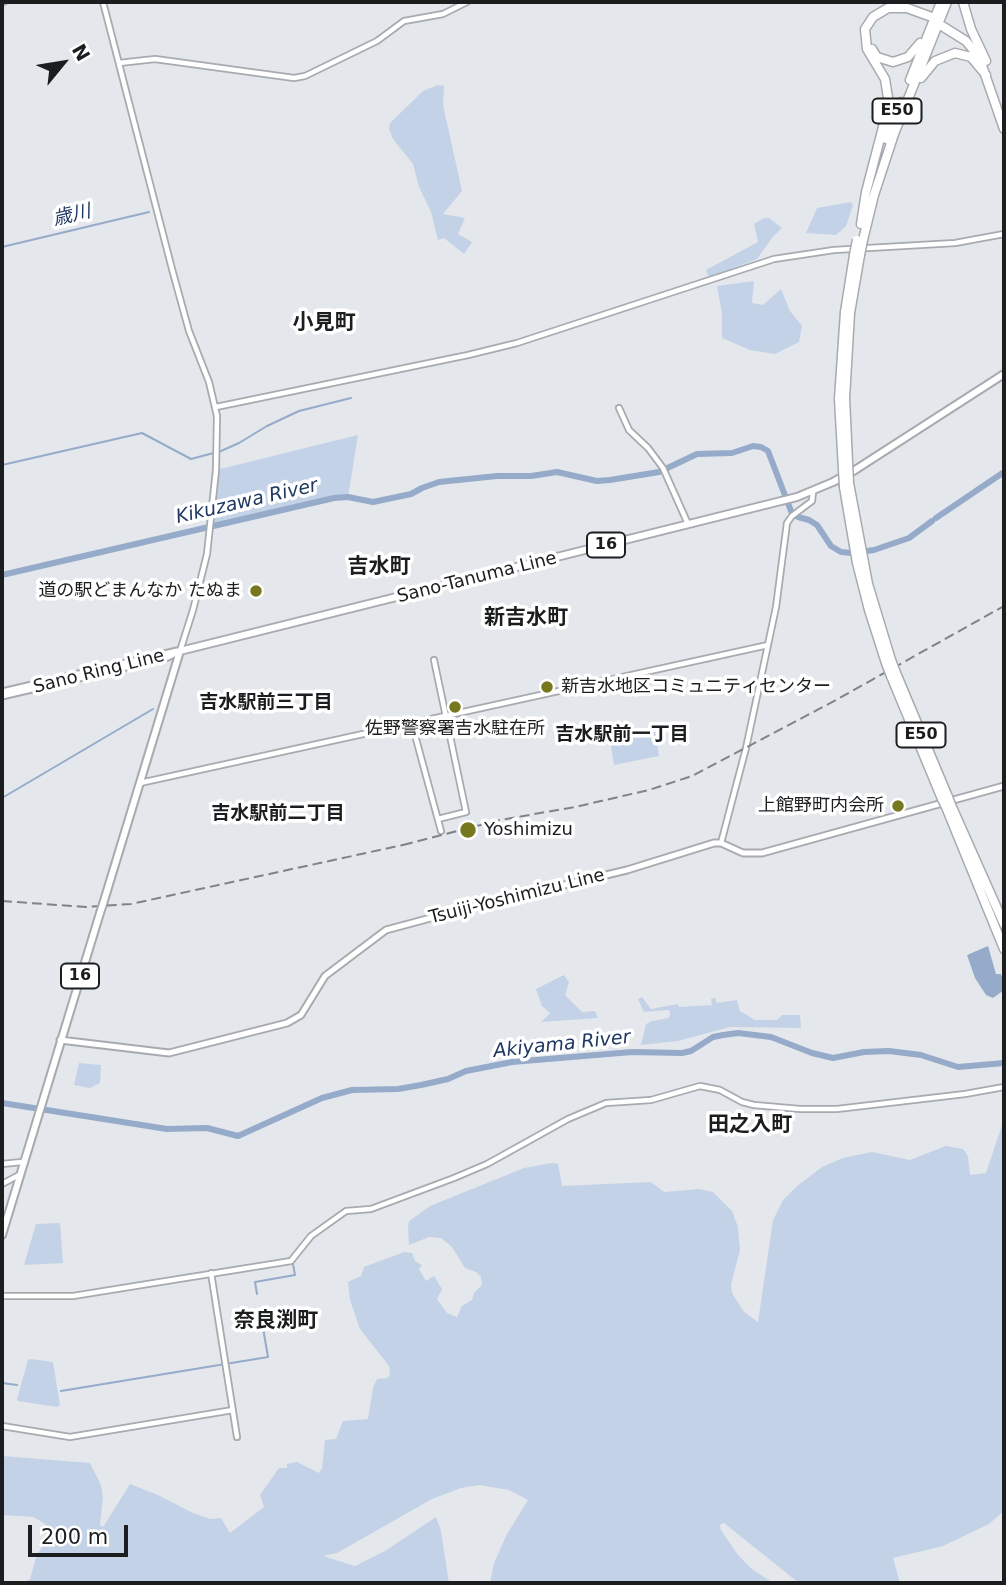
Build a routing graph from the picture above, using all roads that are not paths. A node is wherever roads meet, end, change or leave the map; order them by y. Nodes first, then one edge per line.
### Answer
1 (103, 2) edge
2 (467, 2) edge
3 (939, 2) edge
4 (947, 2) edge
5 (963, 2) edge
6 (119, 63) junction
7 (987, 64) junction
8 (986, 75) junction
9 (996, 99) junction
10 (1003, 116) edge
11 (1004, 129) edge
12 (1004, 140) edge
13 (886, 156) junction
14 (861, 224) junction
15 (1004, 234) edge
16 (860, 240) junction
17 (1004, 374) edge
18 (216, 407) junction
19 (619, 408) dead end
20 (813, 492) junction
21 (688, 525) junction
22 (768, 645) junction
23 (180, 651) junction
24 (434, 660) dead end
25 (2, 694) edge
26 (446, 717) junction
27 (412, 724) junction
28 (139, 783) junction
29 (1004, 786) edge
30 (947, 802) junction
31 (438, 819) junction
32 (441, 831) dead end
33 (721, 843) junction
34 (1004, 924) edge
35 (1004, 948) edge
36 (60, 1040) junction
37 (1004, 1087) edge
38 (22, 1163) junction
39 (2, 1164) edge
40 (19, 1175) junction
41 (2, 1184) edge
42 (2, 1235) edge
43 (211, 1273) junction
44 (2, 1296) edge
45 (233, 1410) junction
46 (2, 1426) edge
47 (237, 1437) dead end

1 - 6 street
2 - 6 street
3 - 14 highway, E50
3 - 14 highway
4 - 13 highway, E50
5 - 7 highway
6 - 18 street
7 - 8 highway
7 - 9 highway
8 - 9 highway
8 - 13 highway
9 - 10 highway
10 - 11 highway
10 - 12 highway
13 - 16 highway, E50
14 - 16 highway, E50
15 - 18 street
16 - 30 highway, E50, bridge
17 - 20 main road, Sano-Tanuma Line / 16
18 - 23 street
19 - 21 street
20 - 21 main road, Sano-Tanuma Line / 16
20 - 22 street
21 - 23 main road, Sano-Tanuma Line / 16
22 - 26 street
22 - 33 street
23 - 25 main road, Sano Ring Line
23 - 28 main road, 16
24 - 26 street
26 - 27 street
26 - 31 street
27 - 28 street
27 - 31 street
28 - 36 main road, 16, bridge
29 - 33 main road, Tsuiji-Yoshimizu Line
30 - 34 highway, E50
30 - 35 highway, E50
31 - 32 street
33 - 36 main road, Tsuiji-Yoshimizu Line
36 - 38 main road, 16
37 - 43 street
38 - 39 street
38 - 40 main road, 16
40 - 41 street
40 - 42 main road, 16
43 - 44 street
43 - 45 street
45 - 46 street
45 - 47 street

